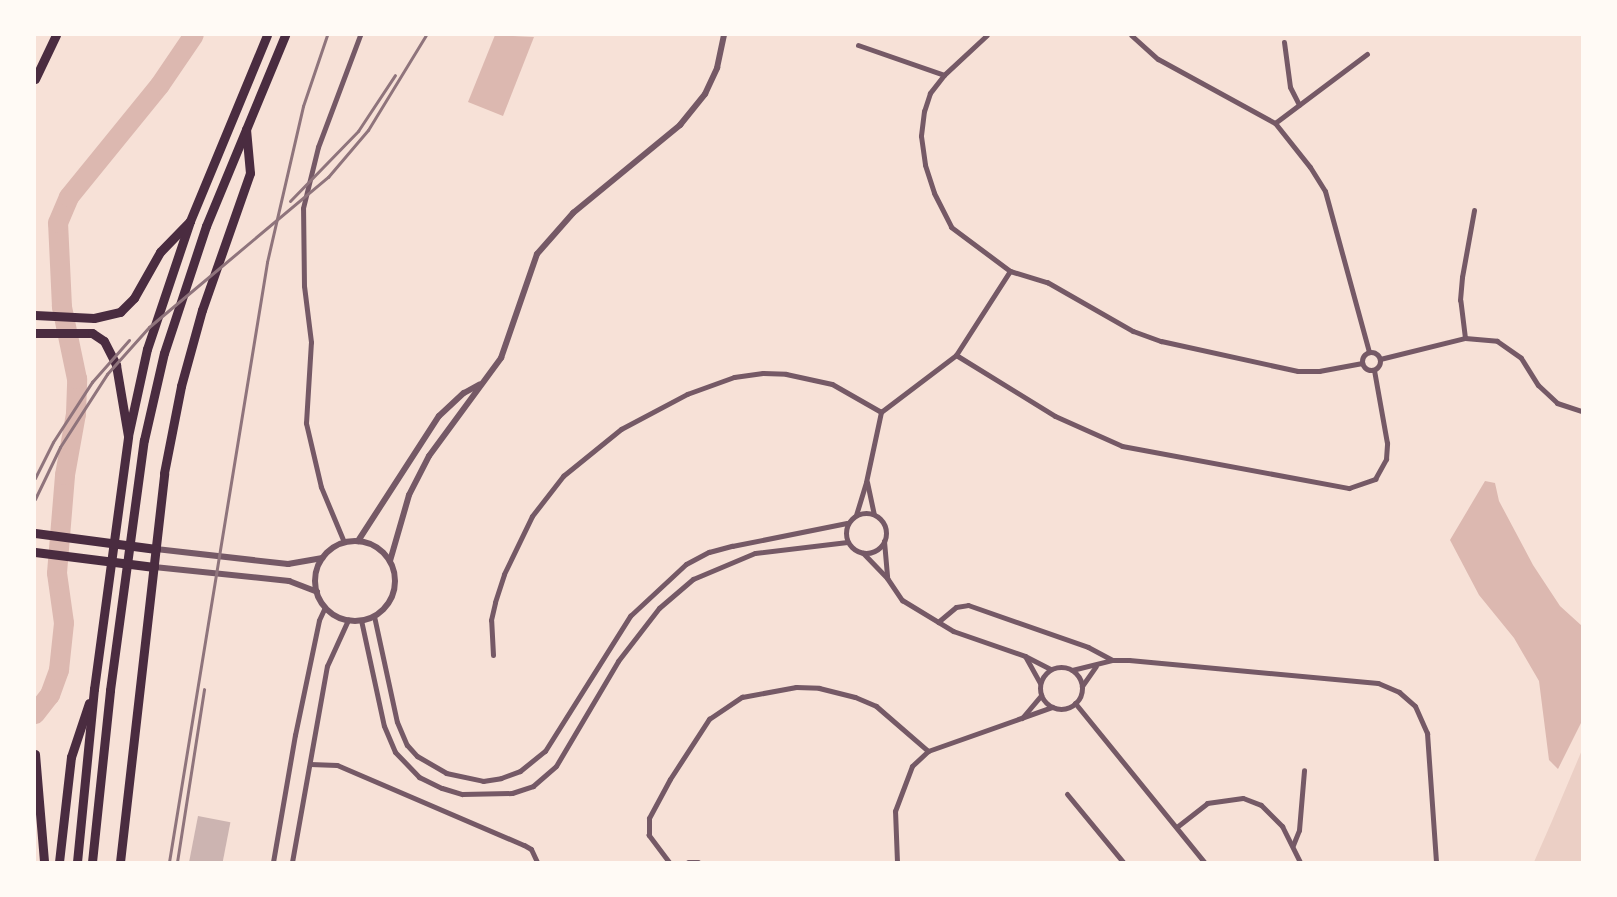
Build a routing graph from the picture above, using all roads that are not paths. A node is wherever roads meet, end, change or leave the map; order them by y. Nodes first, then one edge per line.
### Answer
1 (56, 35) edge
2 (267, 35) edge
3 (285, 35) edge
4 (360, 35) edge
5 (724, 35) edge
6 (987, 35) edge
7 (1131, 35) edge
8 (1284, 42) dead end
9 (858, 45) dead end
10 (1366, 54) dead end
11 (944, 75) junction
12 (35, 79) edge
13 (1299, 105) junction
14 (1275, 123) junction
15 (246, 126) junction
16 (1474, 210) dead end
17 (190, 221) junction
18 (1010, 271) junction
19 (37, 316) edge
20 (37, 332) edge
21 (1465, 338) junction
22 (1369, 352) junction
23 (956, 355) junction
24 (1380, 359) junction
25 (1362, 363) junction
26 (1374, 370) junction
27 (481, 384) junction
28 (1582, 411) edge
29 (880, 412) junction
30 (128, 436) junction
31 (866, 482) junction
32 (874, 514) junction
33 (856, 515) junction
34 (847, 523) junction
35 (35, 533) edge
36 (358, 541) junction
37 (884, 541) junction
38 (344, 542) junction
39 (847, 542) junction
40 (156, 549) junction
41 (863, 553) junction
42 (39, 554) edge
43 (322, 558) junction
44 (390, 561) junction
45 (154, 567) junction
46 (887, 578) junction
47 (317, 592) junction
48 (325, 607) junction
49 (374, 616) junction
50 (348, 620) junction
51 (361, 620) junction
52 (938, 622) junction
53 (493, 655) dead end
54 (1025, 656) junction
55 (1112, 660) junction
56 (1096, 665) junction
57 (1052, 669) junction
58 (1072, 670) junction
59 (1040, 683) junction
60 (1082, 686) junction
61 (94, 688) junction
62 (1041, 695) junction
63 (1075, 703) junction
64 (1052, 707) junction
65 (1021, 719) junction
66 (928, 752) junction
67 (35, 754) edge
68 (310, 764) junction
69 (1304, 770) dead end
70 (1067, 794) dead end
71 (1178, 826) junction
72 (1293, 845) junction
73 (44, 862) edge
74 (58, 862) edge
75 (77, 862) edge
76 (92, 862) edge
77 (120, 862) edge
78 (273, 862) edge
79 (292, 862) edge
80 (537, 862) edge
81 (669, 862) edge
82 (688, 862) edge
83 (698, 862) edge
84 (897, 862) edge
85 (1123, 862) edge
86 (1204, 862) edge
87 (1300, 862) edge
88 (1436, 862) edge

1 - 12 highway
2 - 17 highway
3 - 15 highway
4 - 38 street
5 - 27 street
6 - 11 street
7 - 14 street
8 - 13 street
9 - 11 street
10 - 13 street
11 - 18 street
13 - 14 street
14 - 22 street
15 - 40 highway
15 - 76 highway
16 - 21 street
17 - 19 highway
17 - 30 highway
18 - 23 street
18 - 25 street
20 - 30 highway
21 - 24 street
21 - 28 street
22 - 24 street
22 - 25 street
23 - 26 street
23 - 29 street
24 - 26 street
25 - 26 street
27 - 36 street
27 - 44 street
29 - 31 street
29 - 53 street
30 - 61 highway
31 - 32 street
31 - 33 street
32 - 33 street
32 - 37 street
33 - 34 street
34 - 39 street
34 - 49 street
35 - 40 highway
36 - 38 street
36 - 44 street
37 - 41 street
37 - 46 street
38 - 43 street
39 - 41 street
39 - 51 street
40 - 43 street
40 - 45 highway
41 - 46 street
42 - 45 highway
43 - 47 street
44 - 49 street
45 - 47 street
45 - 77 highway
46 - 52 street
47 - 48 street
48 - 50 street
48 - 78 street
49 - 51 street
50 - 51 street
50 - 68 street
52 - 54 street
52 - 55 street
54 - 57 street
54 - 59 street
55 - 56 street
55 - 88 street
56 - 58 street
56 - 60 street
57 - 58 street
57 - 59 street
58 - 60 street
59 - 62 street
60 - 63 street
61 - 74 highway
61 - 75 highway
62 - 64 street
62 - 65 street
63 - 64 street
63 - 71 street
64 - 65 street
65 - 66 street
66 - 81 street
66 - 84 street
67 - 73 highway
68 - 79 street
68 - 80 street
69 - 72 street
70 - 85 street
71 - 72 street
71 - 86 street
72 - 87 street
82 - 83 street

